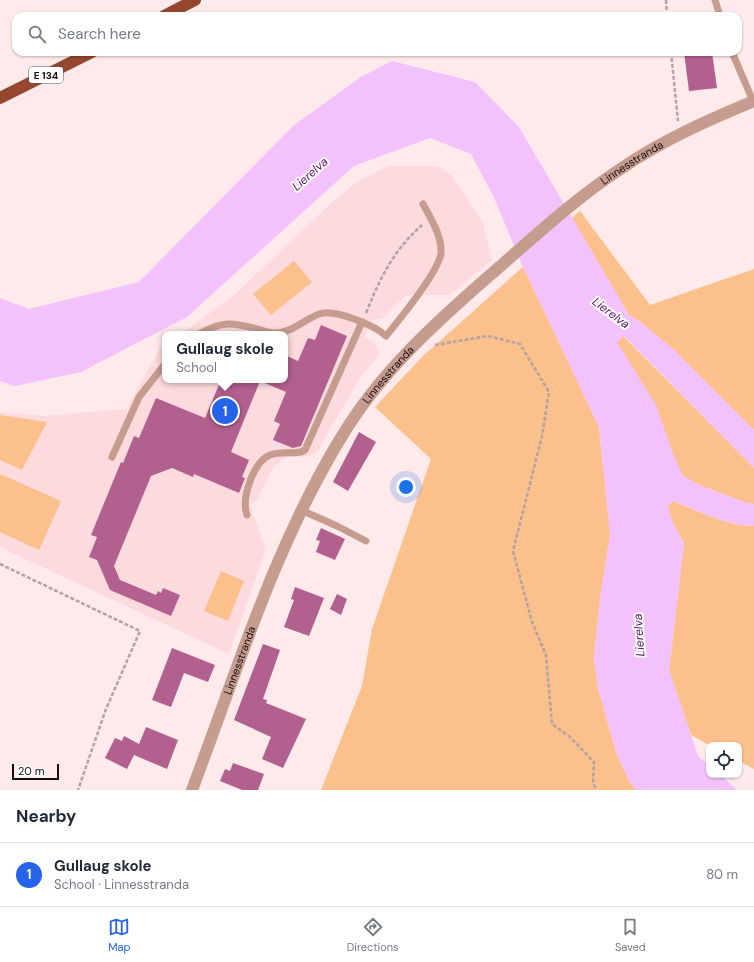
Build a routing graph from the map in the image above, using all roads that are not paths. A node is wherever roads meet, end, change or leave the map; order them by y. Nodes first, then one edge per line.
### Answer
1 (195, 0) edge
2 (715, 0) edge
3 (172, 12) edge
4 (719, 12) edge
5 (84, 56) edge
6 (734, 56) edge
7 (0, 98) edge
8 (753, 101) edge
9 (423, 204) dead end
10 (362, 322) junction
11 (204, 331) edge
12 (265, 331) edge
13 (287, 331) edge
14 (162, 368) edge
15 (112, 456) dead end
16 (301, 510) junction
17 (247, 515) dead end
18 (366, 541) dead end
19 (192, 790) edge

1 - 3 highway
2 - 4 lane
5 - 7 highway, E 134
6 - 8 lane
8 - 16 street, Linnesstranda
9 - 10 lane
10 - 13 lane
10 - 17 lane
11 - 12 lane
14 - 15 lane
16 - 18 lane
16 - 19 street, Linnesstranda

